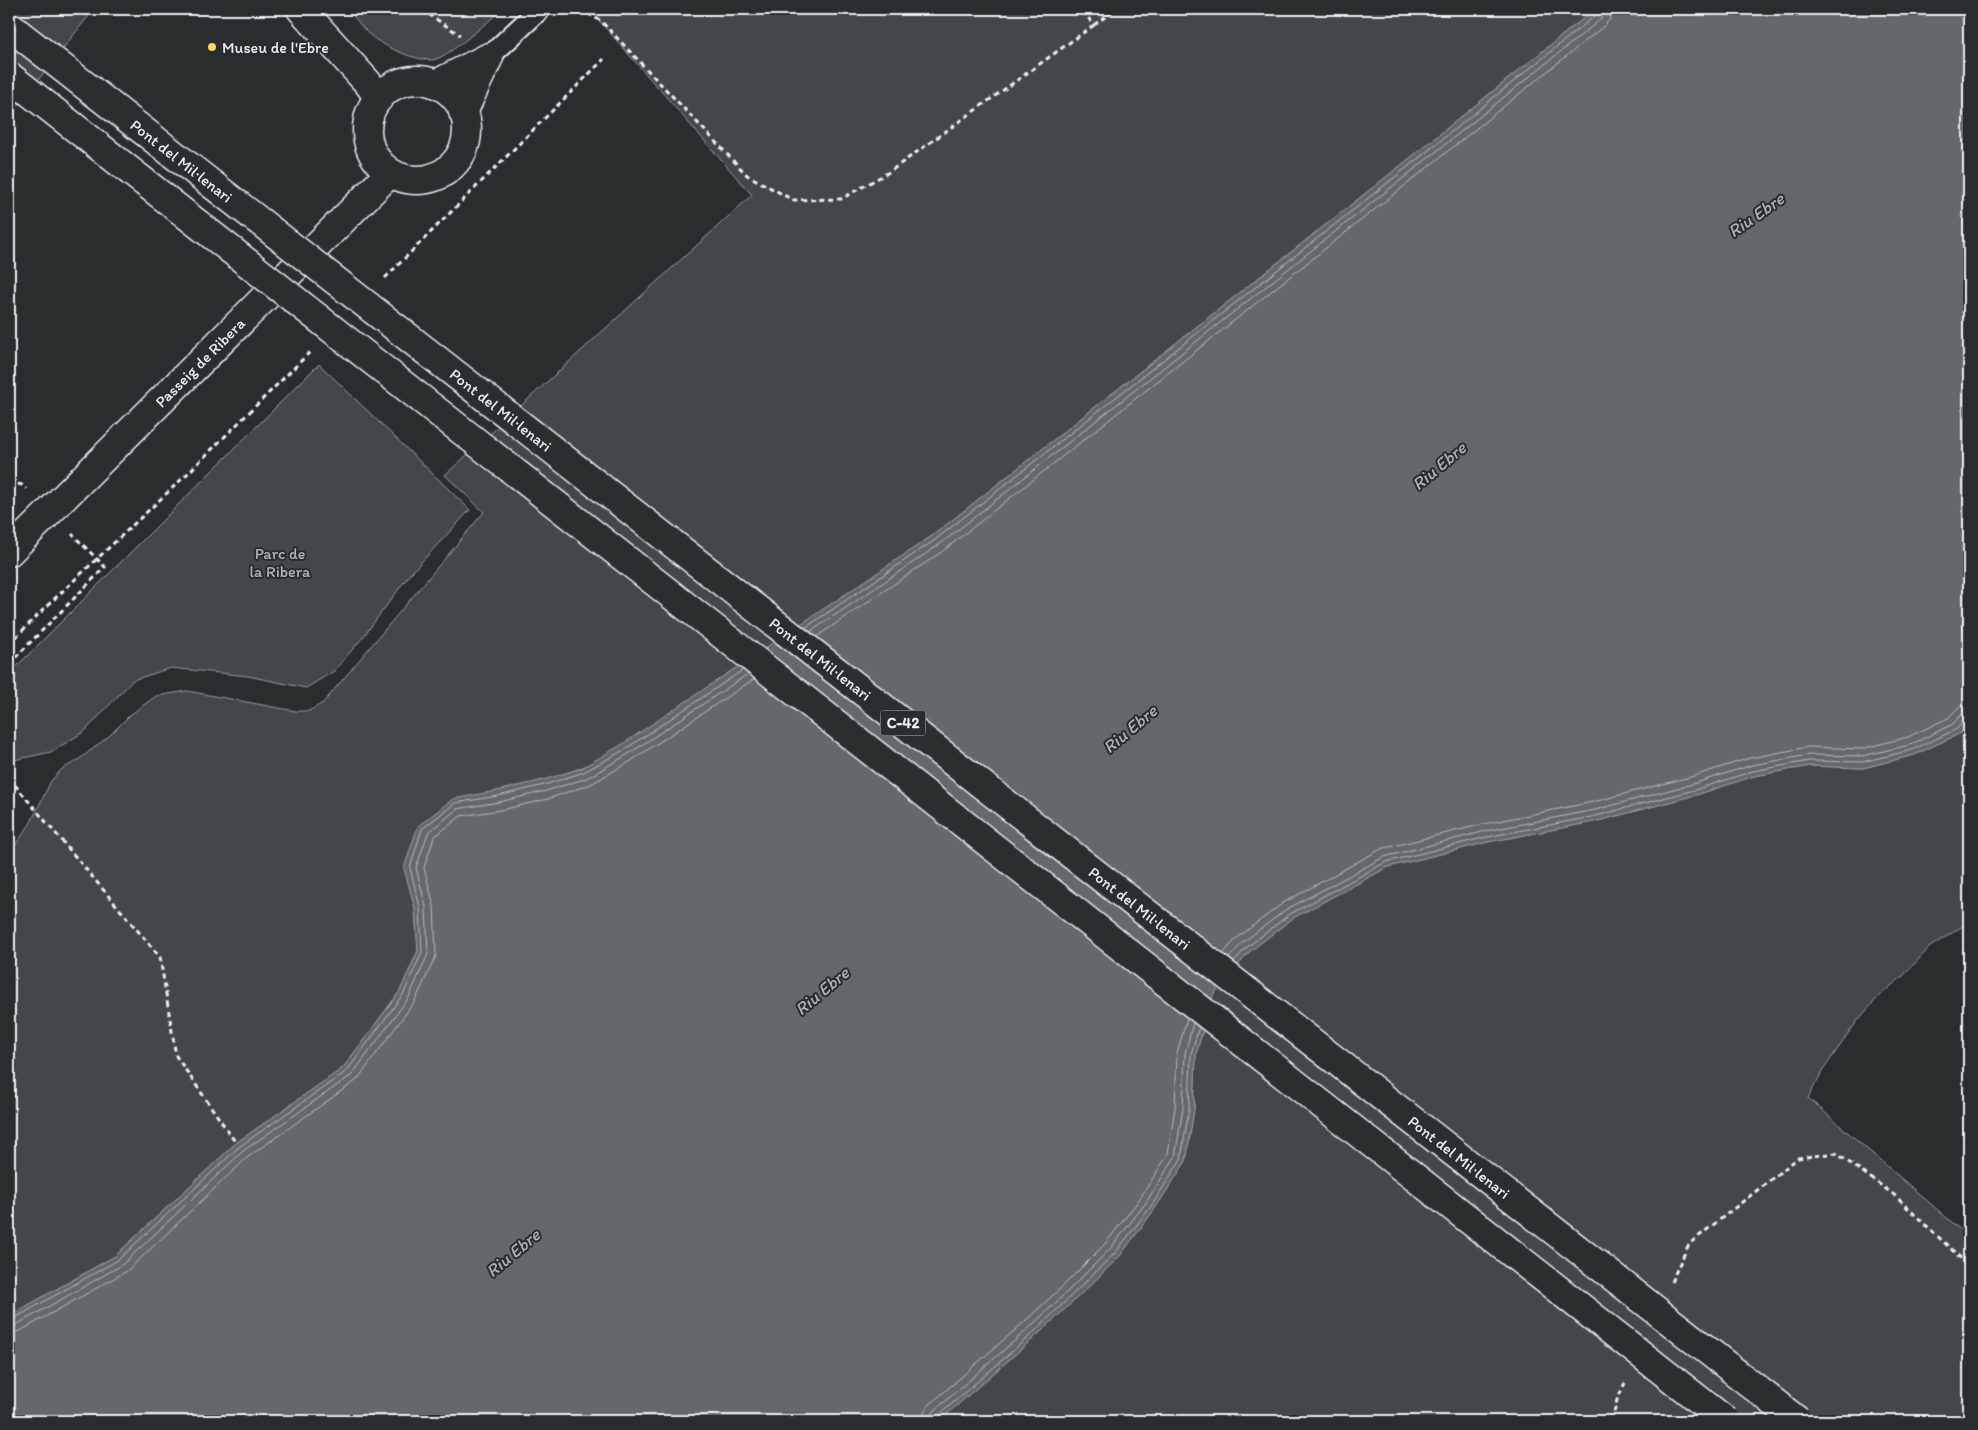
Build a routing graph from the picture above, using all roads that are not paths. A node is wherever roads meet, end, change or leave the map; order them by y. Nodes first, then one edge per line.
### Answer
1 (301, 9) edge
2 (540, 9) edge
3 (9, 26) edge
4 (489, 57) junction
5 (9, 76) edge
6 (436, 84) junction
7 (379, 98) junction
8 (463, 112) junction
9 (390, 172) junction
10 (9, 552) edge
11 (1726, 1421) edge
12 (1798, 1421) edge

1 - 7 main road
2 - 4 lane
3 - 12 main road, Pont del Mil·lenari / C-42, bridge
4 - 6 main road
4 - 8 main road
5 - 11 main road, C-42, bridge
6 - 7 main road
6 - 8 main road
7 - 9 main road
8 - 9 main road
9 - 10 main road, Passeig de Ribera

